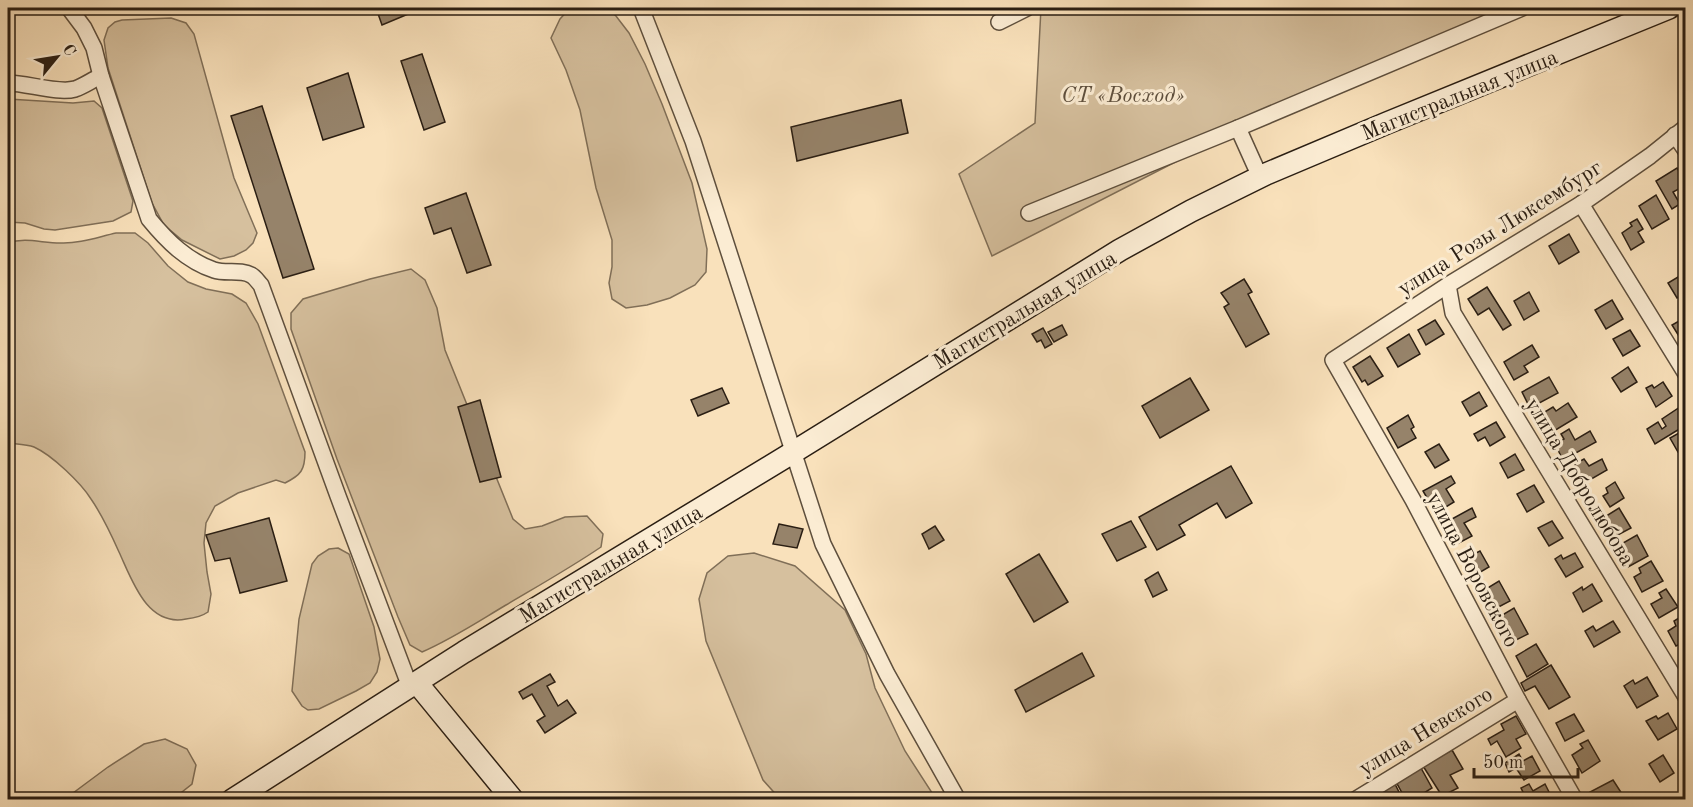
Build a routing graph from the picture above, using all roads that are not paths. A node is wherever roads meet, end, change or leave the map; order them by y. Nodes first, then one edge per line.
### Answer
1 (69, 8) edge
2 (641, 8) edge
3 (1027, 8) edge
4 (1522, 8) edge
5 (1669, 8) edge
6 (999, 22) dead end
7 (101, 76) junction
8 (8, 83) edge
9 (1238, 128) junction
10 (1681, 131) edge
11 (1686, 151) edge
12 (1260, 177) junction
13 (1581, 204) junction
14 (1029, 213) dead end
15 (1448, 285) junction
16 (1333, 360) joint
17 (1686, 374) edge
18 (792, 453) junction
19 (414, 685) junction
20 (1686, 697) edge
21 (1518, 700) junction
22 (232, 800) edge
23 (513, 800) edge
24 (958, 800) edge
25 (1355, 800) edge
26 (1575, 800) edge

1 - 7 street
2 - 18 street
3 - 6 street
4 - 9 street
5 - 12 main road, Магистральная улица
7 - 8 street
7 - 19 street
9 - 12 street
9 - 14 street
10 - 11 street
10 - 13 street, улица Розы Люксембург
12 - 18 main road, Магистральная улица
13 - 15 street, улица Розы Люксембург
13 - 17 street
15 - 16 street, улица Розы Люксембург
15 - 20 street, улица Добролюбова
16 - 21 street, улица Воровского
18 - 19 main road, Магистральная улица
18 - 24 street
19 - 22 main road, Магистральная улица
19 - 23 main road
21 - 25 street, улица Невского
21 - 26 street, улица Воровского

